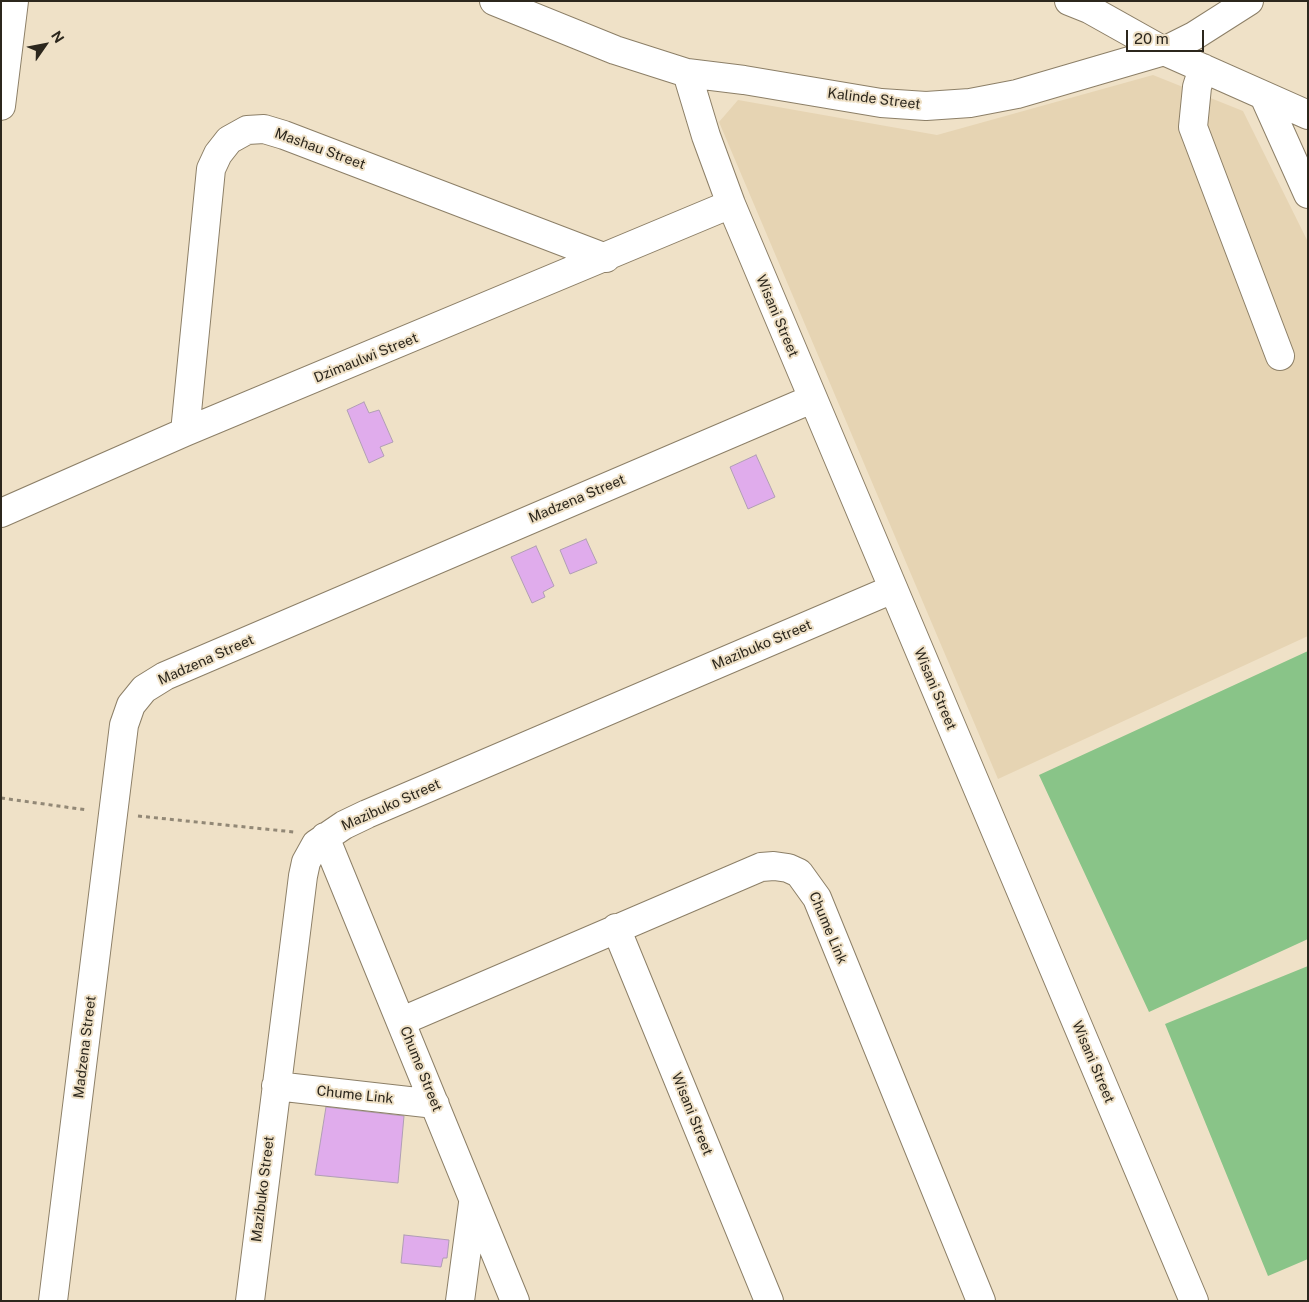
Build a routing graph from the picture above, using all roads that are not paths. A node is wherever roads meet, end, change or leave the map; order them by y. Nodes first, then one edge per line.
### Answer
1 (14, 1) edge
2 (494, 1) edge
3 (1069, 1) edge
4 (1248, 1) edge
5 (1164, 51) junction
6 (1203, 68) junction
7 (687, 73) junction
8 (1264, 96) junction
9 (1, 106) edge
10 (1308, 115) edge
11 (1308, 194) edge
12 (731, 204) junction
13 (606, 258) junction
14 (1280, 356) dead end
15 (812, 399) junction
16 (185, 432) junction
17 (1, 513) edge
18 (893, 589) junction
19 (320, 840) junction
20 (616, 928) junction
21 (402, 1021) junction
22 (276, 1086) junction
23 (435, 1104) junction
24 (473, 1202) junction
25 (53, 1301) edge
26 (250, 1301) edge
27 (460, 1301) edge
28 (515, 1301) edge
29 (769, 1301) edge
30 (981, 1301) edge
31 (1194, 1301) edge

1 - 9 street
2 - 7 street, Kalinde Street
3 - 5 street
4 - 5 street, Kalinde Street
5 - 6 street
5 - 7 street, Kalinde Street
6 - 8 street
6 - 14 street
7 - 12 street, Wisani Street
8 - 10 street
8 - 11 street
12 - 13 street, Dzimaulwi Street
12 - 15 street, Wisani Street
13 - 16 street, Dzimaulwi Street
13 - 16 street, Mashau Street
15 - 18 street, Wisani Street
15 - 25 street, Madzena Street
16 - 17 street, Dzimaulwi Street
18 - 19 street, Mazibuko Street
18 - 31 street, Wisani Street
19 - 21 street, Chume Street
19 - 22 street, Mazibuko Street
20 - 21 street, Chume Link
20 - 29 street, Wisani Street
20 - 30 street, Chume Link
21 - 23 street, Chume Street
22 - 23 street, Chume Link
22 - 26 street, Mazibuko Street
23 - 24 street, Chume Street
24 - 27 street
24 - 28 street, Chume Street

